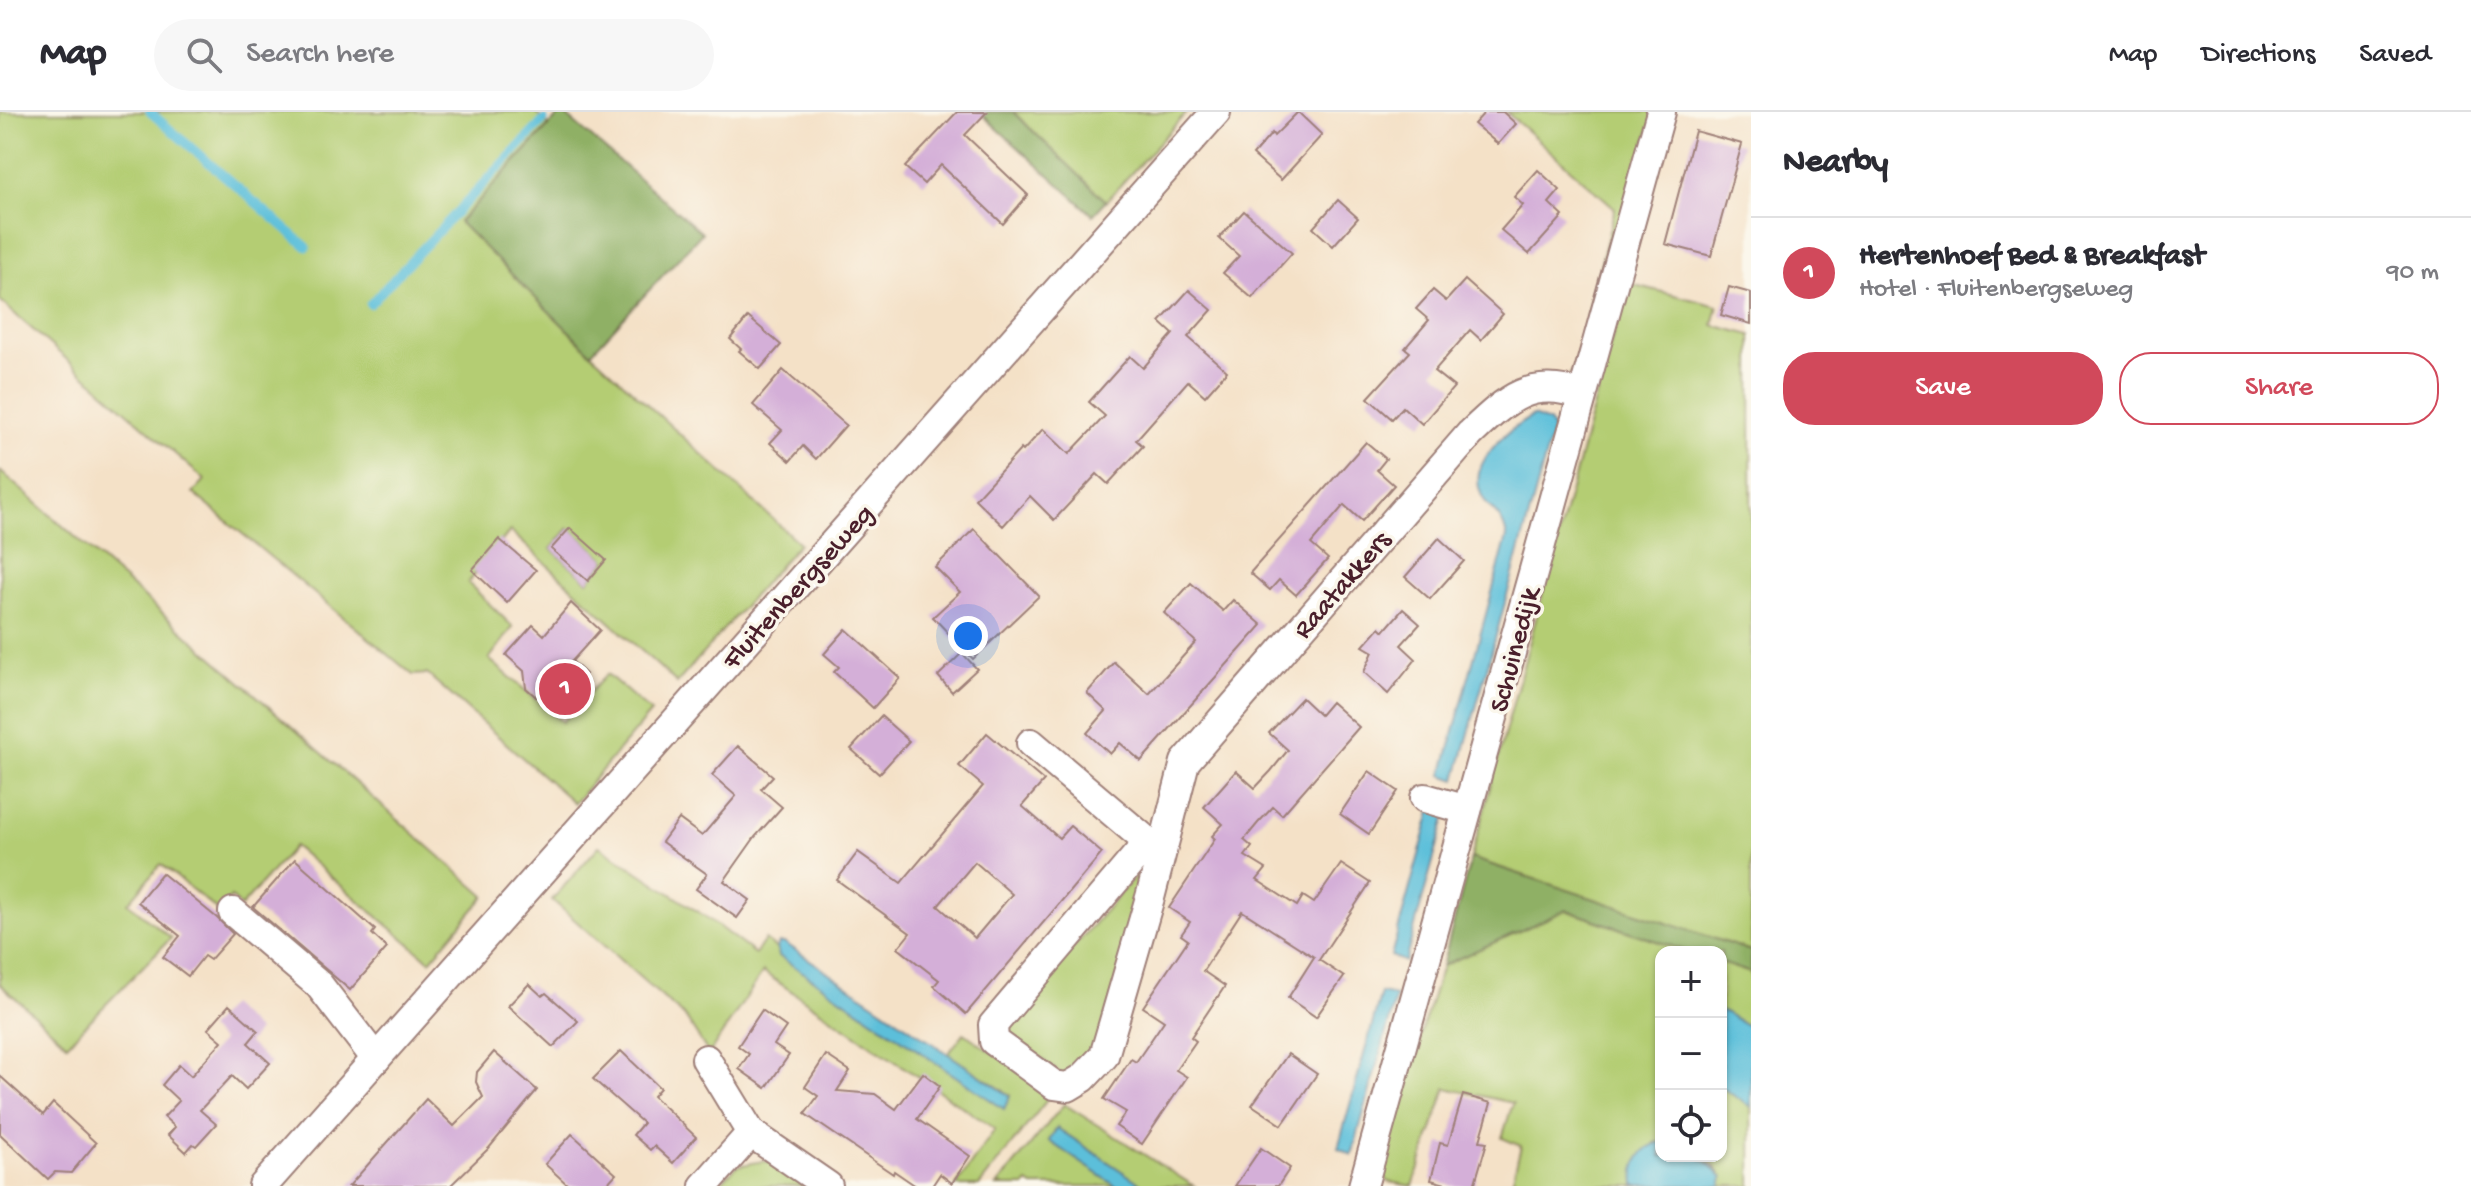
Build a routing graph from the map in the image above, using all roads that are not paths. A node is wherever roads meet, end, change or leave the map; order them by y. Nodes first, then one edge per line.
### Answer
1 (1216, 112) edge
2 (1661, 112) edge
3 (1582, 395) junction
4 (1031, 743) dead end
5 (1425, 798) dead end
6 (1467, 810) junction
7 (1154, 851) junction
8 (233, 912) dead end
9 (376, 1059) junction
10 (706, 1059) dead end
11 (751, 1133) junction
12 (263, 1186) edge
13 (704, 1186) edge
14 (828, 1186) edge
15 (1363, 1186) edge

1 - 9 street, Fluitenbergseweg
2 - 3 street, Schuinedijk
3 - 6 street, Schuinedijk
3 - 7 street, Raatakkers
4 - 7 street
5 - 6 street
6 - 15 street, Schuinedijk
7 - 7 street, Raatakkers
8 - 9 street
9 - 12 street, Fluitenbergseweg
10 - 11 street
11 - 13 street
11 - 14 street

